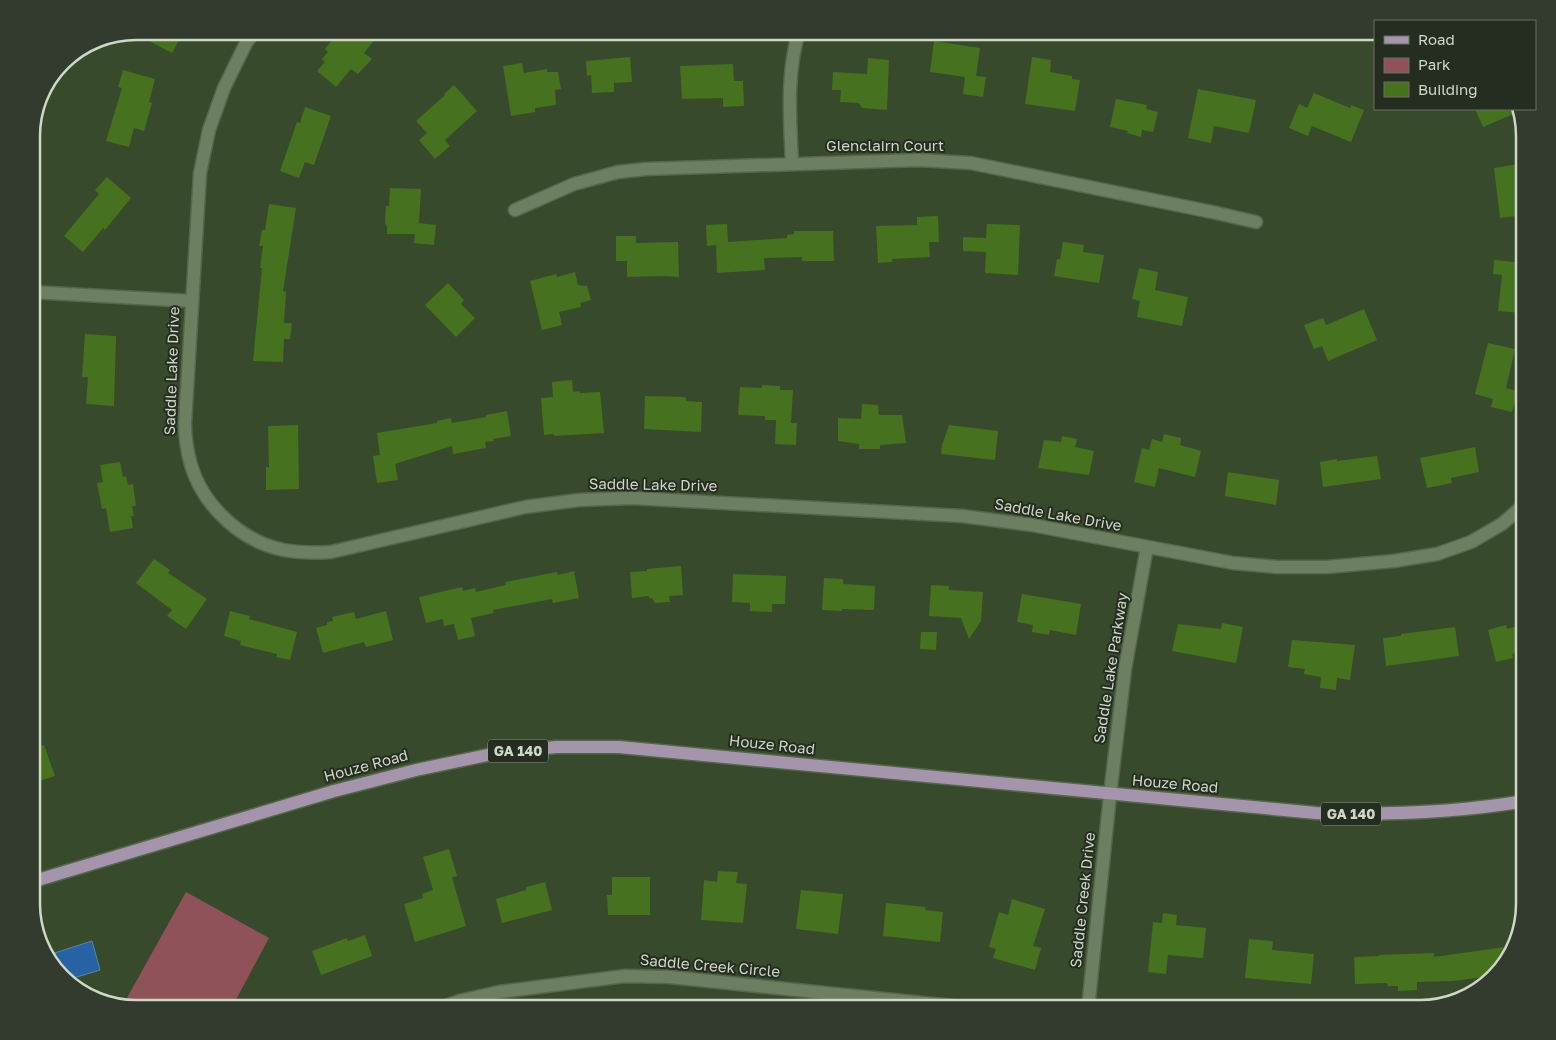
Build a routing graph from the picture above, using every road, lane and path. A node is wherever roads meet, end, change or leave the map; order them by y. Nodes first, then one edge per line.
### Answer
1 (248, 40) edge
2 (796, 40) edge
3 (792, 164) junction
4 (516, 210) dead end
5 (1256, 222) dead end
6 (40, 292) edge
7 (191, 301) junction
8 (1516, 512) edge
9 (1147, 547) junction
10 (1110, 795) junction
11 (1516, 801) edge
12 (40, 880) edge
13 (464, 1000) edge
14 (894, 1000) edge
15 (1089, 1000) edge

1 - 7 street, Saddle Lake Drive
2 - 3 street
3 - 4 street, Glenclairn Court
3 - 5 street, Glenclairn Court
6 - 7 street
7 - 9 street, Saddle Lake Drive
8 - 9 street, Saddle Lake Drive
9 - 10 street, Saddle Lake Parkway
10 - 11 main road, Houze Road / GA 140
10 - 12 main road, Houze Road / GA 140
10 - 15 street, Saddle Creek Drive
13 - 14 street, Saddle Creek Circle

